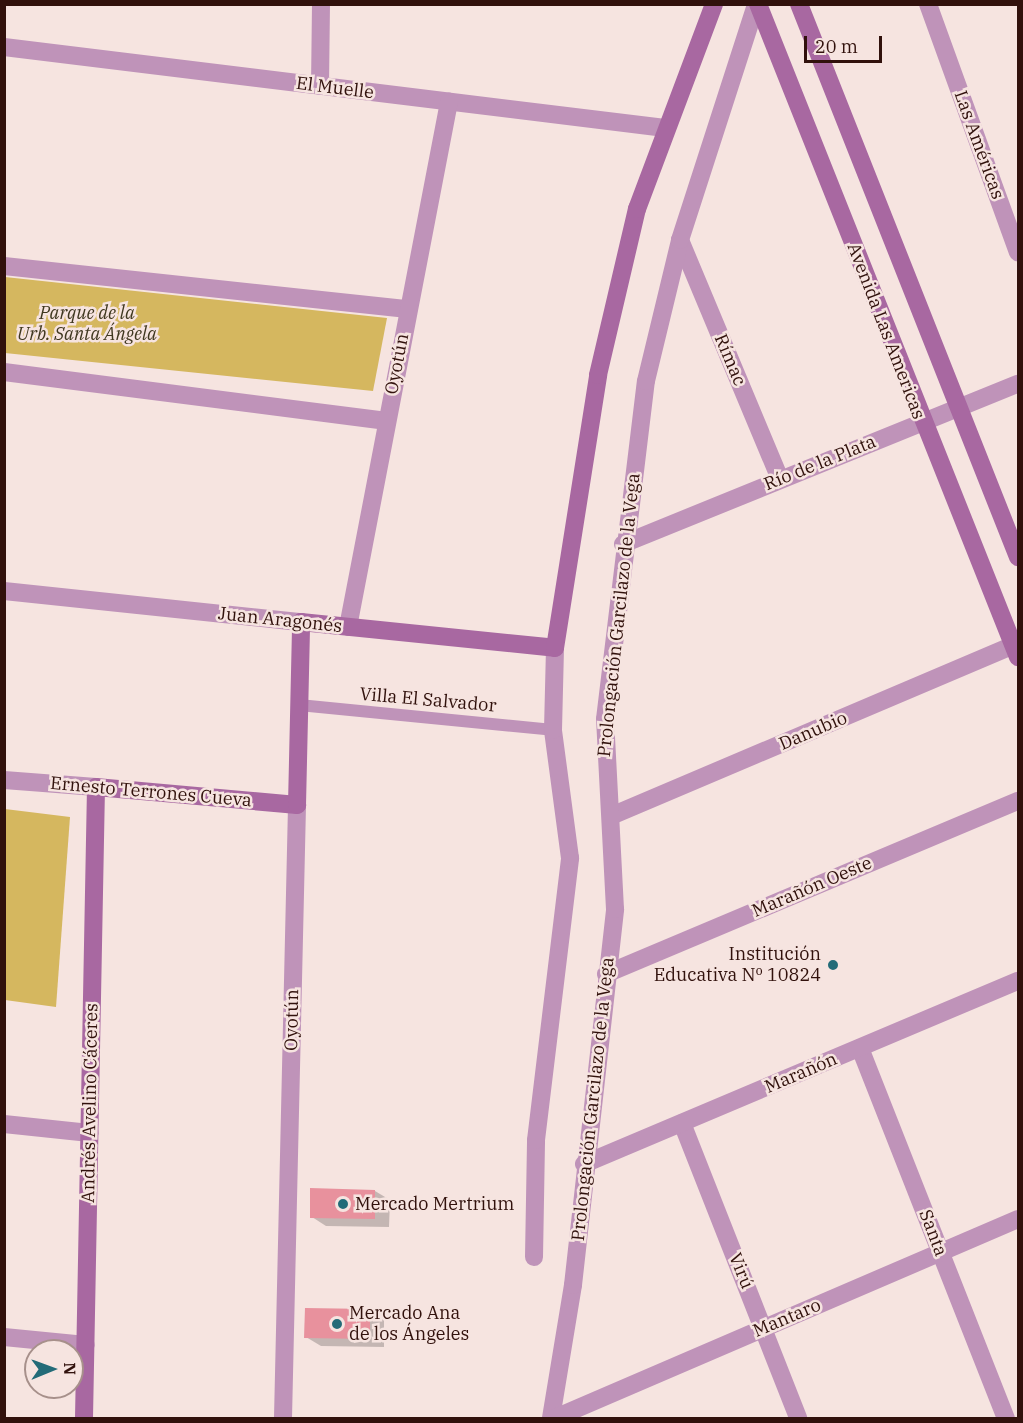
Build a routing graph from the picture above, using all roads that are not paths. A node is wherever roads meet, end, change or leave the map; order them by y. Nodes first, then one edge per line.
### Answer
1 (321, 4) edge
2 (714, 4) edge
3 (757, 4) edge
4 (799, 4) edge
5 (928, 4) edge
6 (4, 47) edge
7 (320, 86) junction
8 (449, 102) junction
9 (665, 128) junction
10 (680, 240) junction
11 (1018, 252) edge
12 (4, 266) edge
13 (408, 309) junction
14 (4, 372) edge
15 (1018, 384) edge
16 (960, 406) junction
17 (385, 421) junction
18 (921, 421) junction
19 (780, 479) junction
20 (623, 544) junction
21 (1018, 557) edge
22 (4, 591) edge
23 (301, 622) junction
24 (348, 627) junction
25 (555, 648) junction
26 (1016, 651) edge
27 (299, 705) junction
28 (553, 730) junction
29 (4, 780) edge
30 (96, 787) junction
31 (1018, 801) edge
32 (297, 806) junction
33 (611, 816) junction
34 (606, 974) junction
35 (1018, 981) edge
36 (860, 1048) junction
37 (682, 1123) junction
38 (4, 1124) edge
39 (90, 1133) junction
40 (584, 1164) junction
41 (1018, 1219) edge
42 (940, 1252) junction
43 (534, 1257) dead end
44 (764, 1328) junction
45 (4, 1337) edge
46 (86, 1345) junction
47 (84, 1419) edge
48 (283, 1419) edge
49 (553, 1419) edge
50 (798, 1419) edge
51 (1006, 1419) edge

1 - 7 street
2 - 9 street
3 - 10 street, Prolongación Garcilazo de la Vega
3 - 18 street, Avenida Las Americas
4 - 16 street
5 - 11 street, Las Américas
6 - 7 street, El Muelle
7 - 8 street, El Muelle
8 - 9 street, El Muelle
8 - 13 street, Oyotún
9 - 25 street
10 - 19 street, Rímac
10 - 20 street, Prolongación Garcilazo de la Vega
12 - 13 street
13 - 17 street, Oyotún
14 - 17 street
15 - 16 street, Río de la Plata
16 - 18 street, Río de la Plata
16 - 21 street
17 - 24 street, Oyotún
18 - 19 street, Río de la Plata
18 - 26 street, Avenida Las Americas
19 - 20 street, Río de la Plata
20 - 33 street, Prolongación Garcilazo de la Vega
22 - 23 street, Juan Aragonés
23 - 24 street, Juan Aragonés
23 - 27 street, Oyotún
24 - 25 street, Juan Aragonés
25 - 28 street
26 - 33 street, Danubio
27 - 28 lane, Villa El Salvador
27 - 32 street, Oyotún
28 - 43 street
29 - 30 street, Ernesto Terrones Cueva
30 - 32 street, Ernesto Terrones Cueva
30 - 39 street, Andrés Avelino Cáceres
31 - 34 street, Marañón Oeste
32 - 48 street, Oyotún
33 - 34 street, Prolongación Garcilazo de la Vega
34 - 40 street, Prolongación Garcilazo de la Vega
35 - 36 street, Marañón
36 - 37 street, Marañón
36 - 42 street, Santa
37 - 40 street, Marañón
37 - 44 street, Virú
38 - 39 street
39 - 46 street, Andrés Avelino Cáceres
40 - 49 street, Prolongación Garcilazo de la Vega
41 - 42 street, Mantaro
42 - 44 street, Mantaro
42 - 51 street, Santa
44 - 49 street, Mantaro
44 - 50 street, Virú
45 - 46 street
46 - 47 street, Andrés Avelino Cáceres

